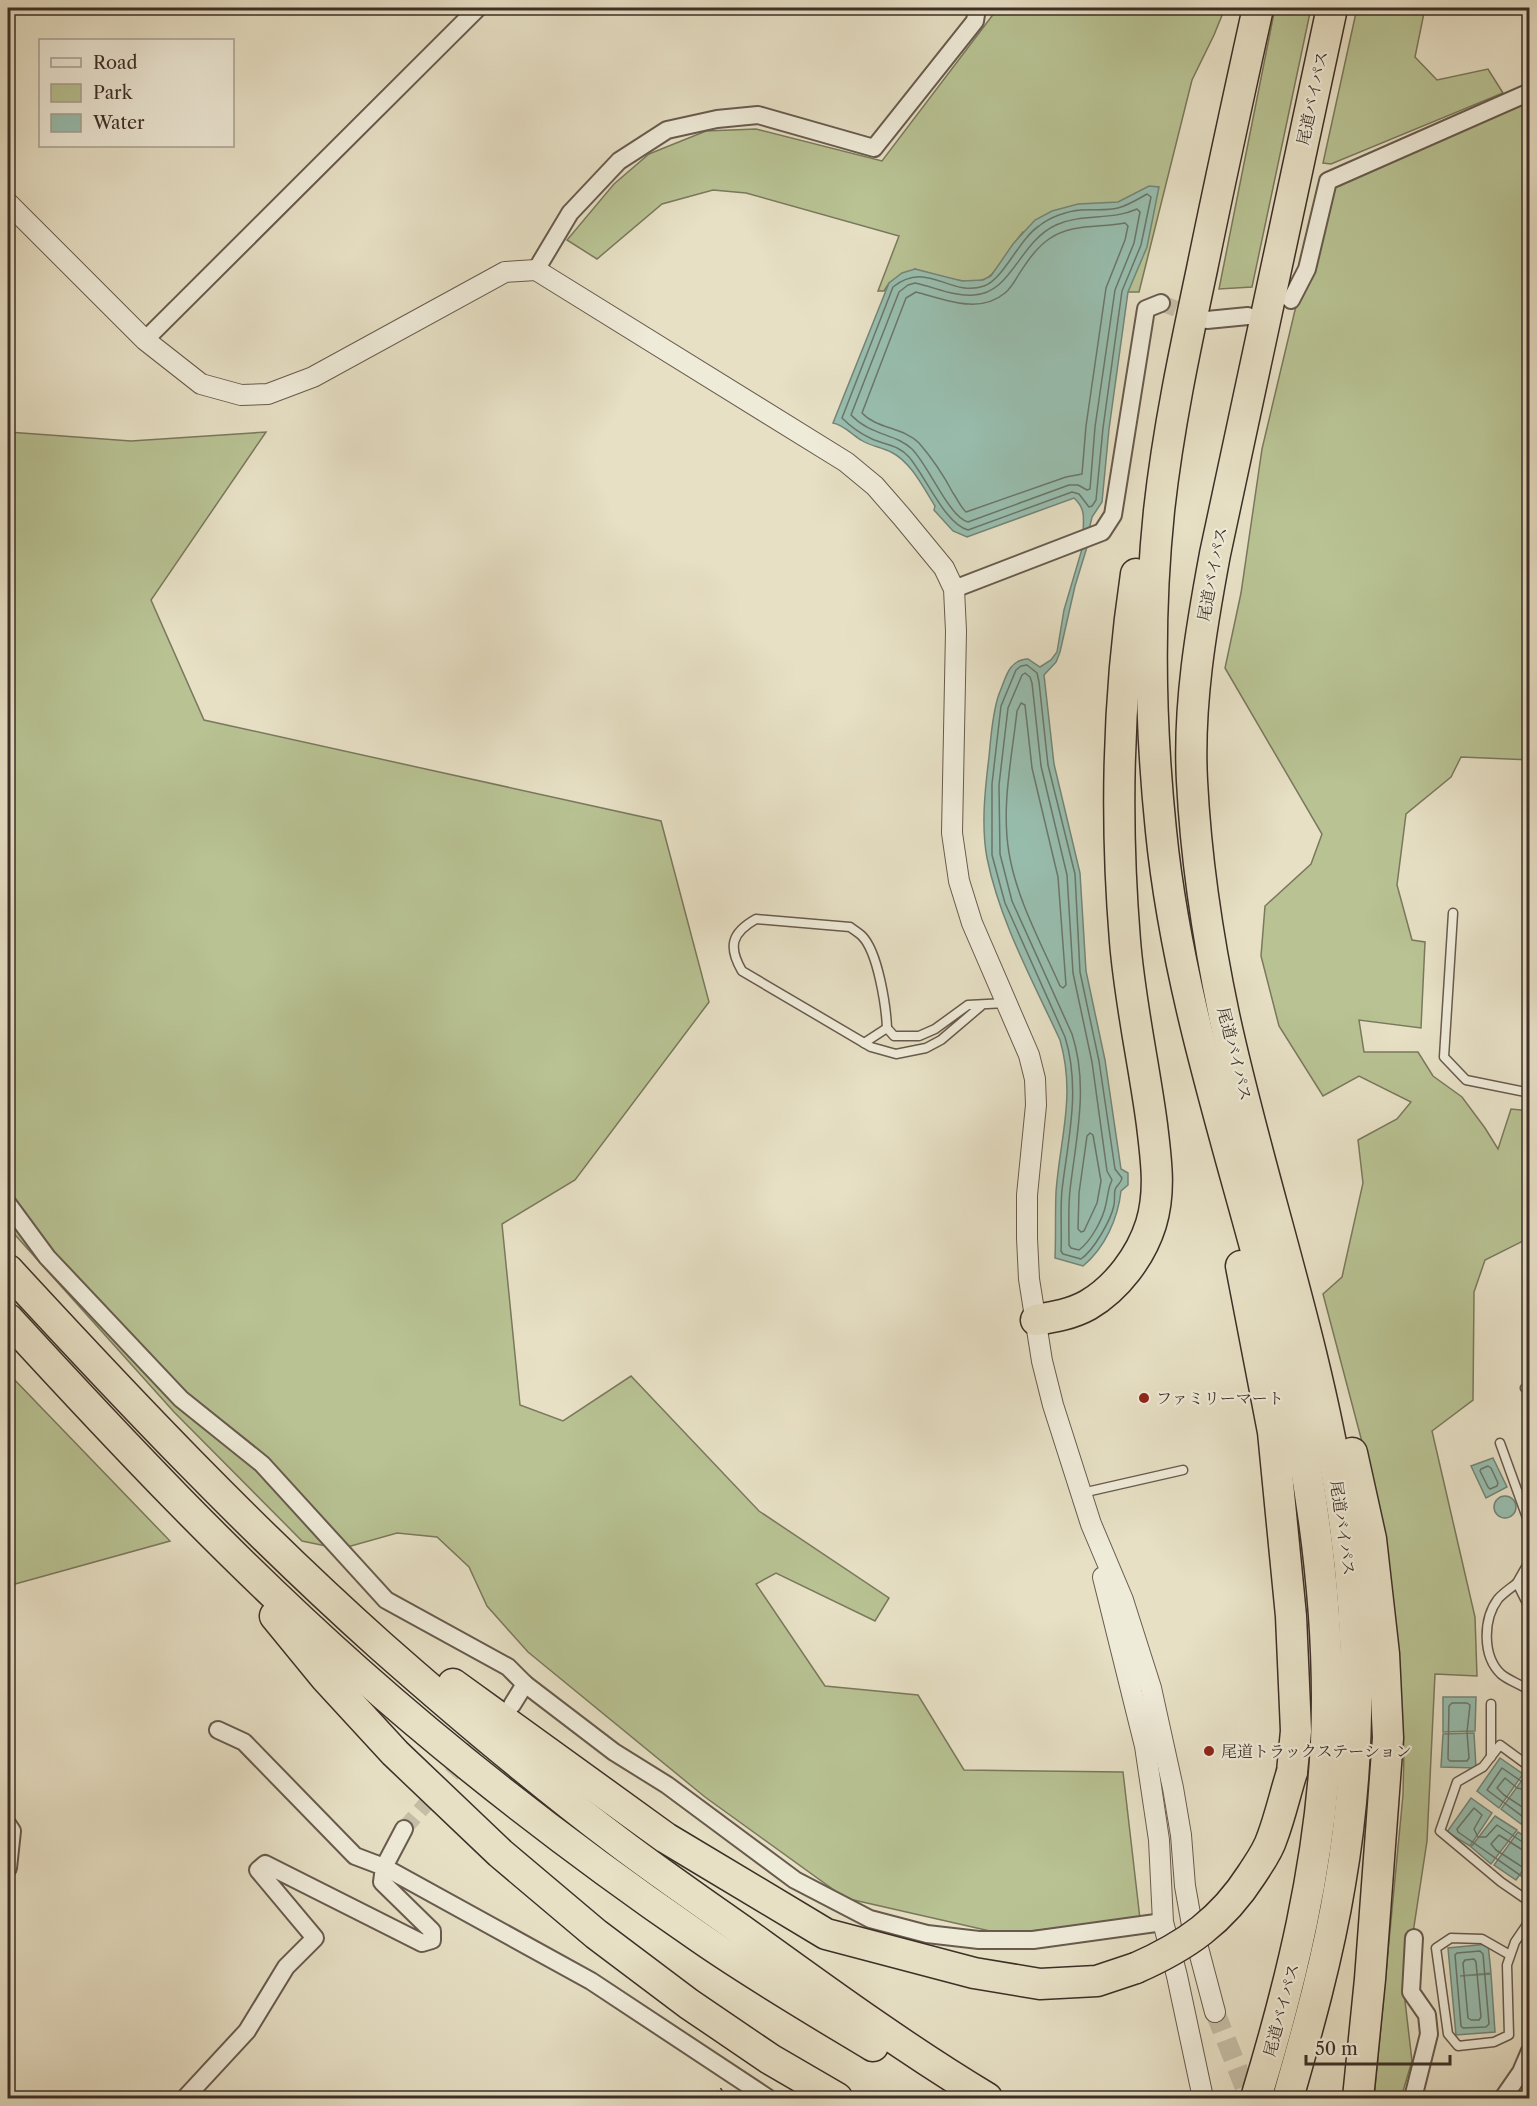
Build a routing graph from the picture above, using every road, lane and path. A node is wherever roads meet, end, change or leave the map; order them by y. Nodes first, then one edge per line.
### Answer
1 (478, 8) edge
2 (977, 8) edge
3 (1258, 8) edge
4 (1332, 8) edge
5 (1530, 92) edge
6 (1232, 123) junction
7 (8, 203) edge
8 (536, 270) junction
9 (1291, 300) dead end
10 (1161, 303) dead end
11 (1248, 316) dead end
12 (1207, 320) tunnel mouth
13 (145, 340) junction
14 (954, 589) junction
15 (1150, 675) junction
16 (1453, 913) dead end
17 (1007, 1003) junction
18 (981, 1006) junction
19 (887, 1029) junction
20 (864, 1043) junction
21 (1530, 1093) edge
22 (1245, 1097) junction
23 (8, 1204) edge
24 (8, 1270) edge
25 (8, 1319) edge
26 (1036, 1320) junction
27 (1500, 1443) dead end
28 (1183, 1470) dead end
29 (219, 1492) junction
30 (1081, 1493) junction
31 (193, 1516) junction
32 (1091, 1524) junction
33 (1530, 1526) edge
34 (1530, 1560) edge
35 (1516, 1583) junction
36 (1530, 1609) edge
37 (525, 1684) junction
38 (1530, 1691) edge
39 (1491, 1704) dead end
40 (512, 1705) dead end
41 (218, 1730) dead end
42 (1491, 1757) junction
43 (1530, 1767) edge
44 (8, 1825) edge
45 (404, 1829) tunnel mouth
46 (384, 1867) junction
47 (8, 1868) edge
48 (1530, 1902) edge
49 (1530, 1920) edge
50 (1163, 1922) junction
51 (1414, 1938) dead end
52 (1510, 1955) junction
53 (1370, 1979) junction
54 (1215, 2012) tunnel mouth
55 (1530, 2051) edge
56 (185, 2098) edge
57 (768, 2098) edge
58 (837, 2098) edge
59 (961, 2098) edge
60 (987, 2098) edge
61 (1203, 2098) edge
62 (1256, 2098) edge
63 (1288, 2098) edge
64 (1345, 2098) edge
65 (1358, 2098) edge
66 (1413, 2098) edge
67 (1503, 2098) edge

1 - 13 street
2 - 8 street
3 - 6 highway, 尾道バイパス
4 - 22 highway, 尾道バイパス
5 - 9 street
6 - 15 highway, 尾道バイパス
6 - 26 highway
7 - 13 street
8 - 13 street
8 - 14 street
10 - 14 street
11 - 12 street
14 - 17 street
15 - 29 highway, bridge
15 - 62 highway, 尾道バイパス
16 - 21 lane
17 - 18 lane
17 - 26 street
18 - 19 lane
18 - 20 lane
19 - 20 lane
19 - 20 lane
22 - 53 highway
22 - 63 highway, 尾道バイパス
23 - 37 street
24 - 29 highway
25 - 31 highway
26 - 30 street
27 - 33 lane
28 - 30 lane
29 - 60 highway
30 - 32 street
31 - 58 highway
31 - 59 highway
32 - 50 street
32 - 54 street
34 - 35 lane
35 - 36 lane
35 - 38 lane
37 - 40 street
37 - 50 street
39 - 42 lane
41 - 46 street
42 - 43 lane
42 - 48 lane
44 - 47 street
45 - 46 street
46 - 56 street
46 - 57 street
49 - 52 lane
50 - 61 street
51 - 66 street
52 - 52 lane
53 - 64 highway
53 - 65 highway
55 - 67 street

